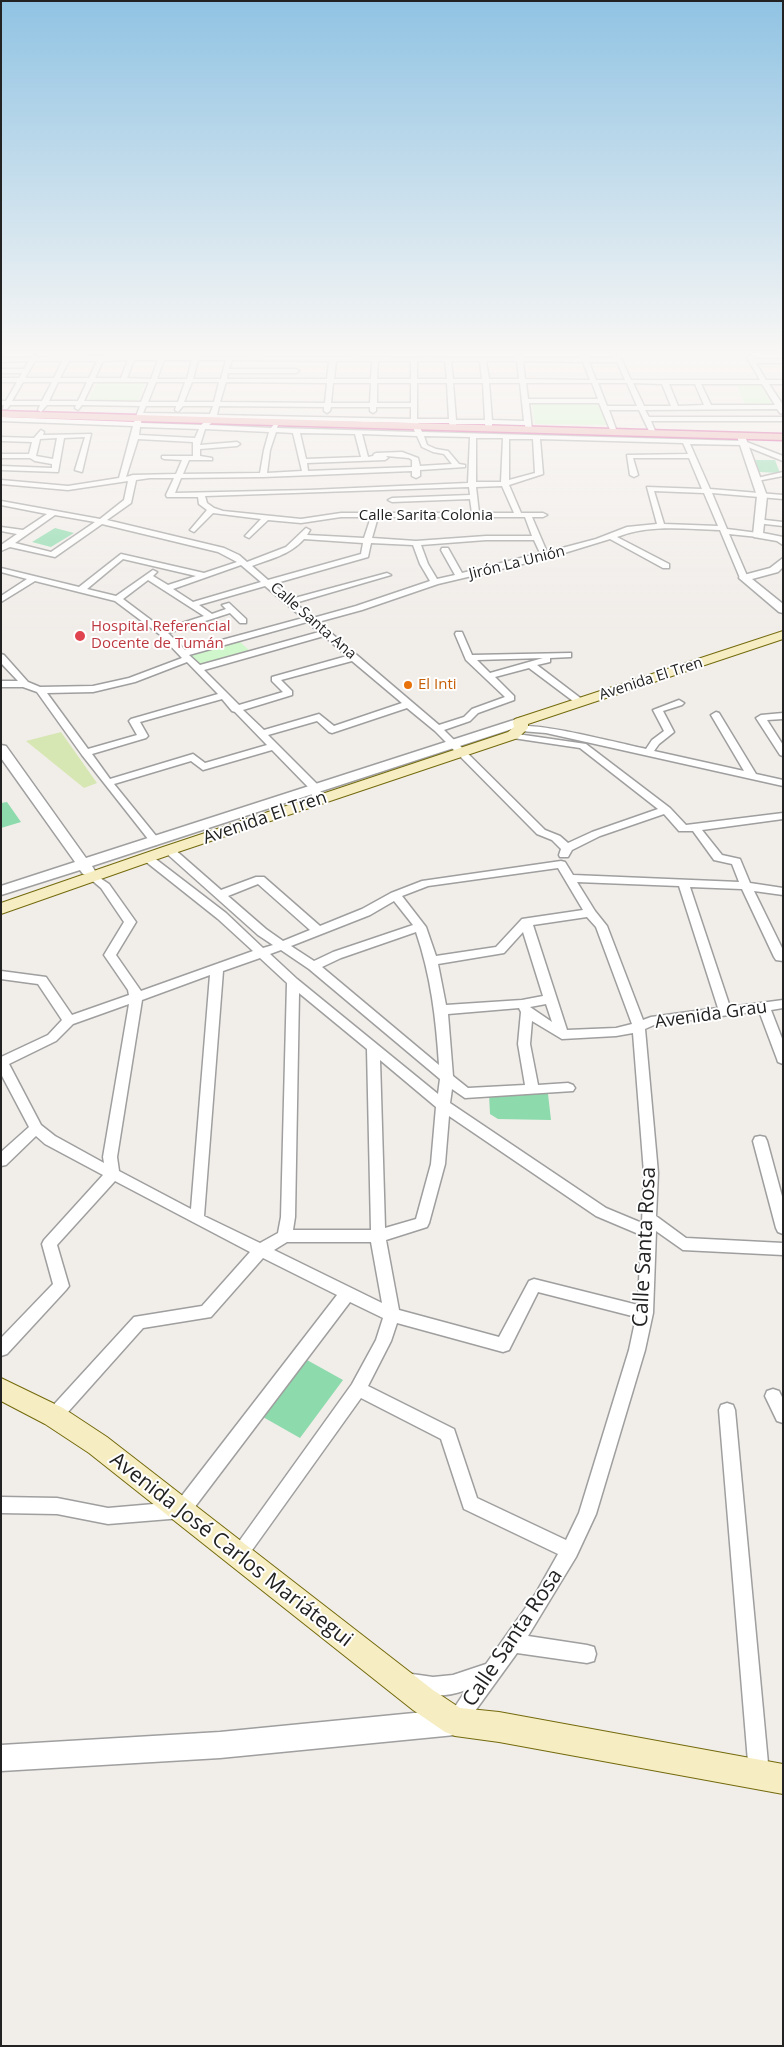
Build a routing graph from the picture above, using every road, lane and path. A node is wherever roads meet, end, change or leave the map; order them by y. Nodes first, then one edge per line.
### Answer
1 (33, 452) edge
2 (58, 452) edge
3 (84, 452) edge
4 (131, 452) edge
5 (196, 452) edge
6 (267, 452) edge
7 (301, 452) edge
8 (363, 452) edge
9 (441, 452) edge
10 (473, 452) edge
11 (505, 452) edge
12 (534, 452) edge
13 (690, 452) edge
14 (747, 452) edge
15 (767, 452) edge
16 (1, 456) edge
17 (32, 456) junction
18 (692, 456) junction
19 (164, 457) dead end
20 (186, 458) junction
21 (196, 458) junction
22 (385, 458) dead end
23 (365, 459) junction
24 (375, 459) junction
25 (783, 459) edge
26 (303, 461) junction
27 (56, 462) junction
28 (473, 466) junction
29 (458, 467) junction
30 (1, 468) edge
31 (416, 469) junction
32 (55, 470) junction
33 (79, 470) dead end
34 (305, 474) junction
35 (783, 474) edge
36 (634, 475) dead end
37 (176, 476) junction
38 (214, 476) junction
39 (263, 476) junction
40 (134, 477) junction
41 (122, 479) junction
42 (758, 479) junction
43 (337, 481) junction
44 (1, 482) edge
45 (472, 484) junction
46 (504, 484) junction
47 (45, 486) junction
48 (416, 486) junction
49 (389, 488) junction
50 (708, 491) junction
51 (201, 494) junction
52 (762, 496) junction
53 (472, 497) junction
54 (783, 498) edge
55 (392, 500) junction
56 (1, 503) edge
57 (210, 510) junction
58 (54, 512) junction
59 (375, 515) junction
60 (396, 515) junction
61 (543, 515) dead end
62 (476, 516) junction
63 (519, 516) junction
64 (528, 516) junction
65 (267, 517) junction
66 (309, 520) junction
67 (101, 521) junction
68 (759, 521) junction
69 (783, 524) edge
70 (662, 526) junction
71 (1, 529) edge
72 (194, 530) dead end
73 (725, 530) junction
74 (24, 533) junction
75 (758, 535) junction
76 (249, 536) dead end
77 (303, 537) junction
78 (611, 537) junction
79 (537, 538) junction
80 (782, 540) edge
81 (367, 542) junction
82 (416, 543) junction
83 (9, 544) junction
84 (1, 549) edge
85 (445, 550) dead end
86 (545, 556) junction
87 (220, 558) junction
88 (783, 561) edge
89 (245, 564) junction
90 (161, 566) junction
91 (666, 566) dead end
92 (1, 570) edge
93 (202, 575) junction
94 (388, 575) dead end
95 (148, 576) junction
96 (460, 577) junction
97 (34, 578) junction
98 (744, 578) junction
99 (159, 582) junction
100 (268, 582) junction
101 (435, 582) junction
102 (167, 588) junction
103 (80, 590) junction
104 (121, 597) junction
105 (217, 597) junction
106 (1, 600) edge
107 (290, 602) junction
108 (194, 604) junction
109 (232, 610) junction
110 (783, 610) edge
111 (210, 616) junction
112 (311, 620) junction
113 (243, 621) dead end
114 (162, 632) junction
115 (326, 633) junction
116 (459, 634) dead end
117 (783, 635) edge
118 (1, 657) edge
119 (185, 657) junction
120 (355, 657) junction
121 (468, 658) junction
122 (531, 665) junction
123 (197, 669) junction
124 (489, 676) junction
125 (1, 684) edge
126 (32, 687) junction
127 (222, 696) junction
128 (580, 702) junction
129 (679, 703) dead end
130 (409, 704) junction
131 (235, 709) junction
132 (716, 715) dead end
133 (783, 716) edge
134 (438, 729) junction
135 (518, 729) junction
136 (261, 734) junction
137 (273, 746) junction
138 (457, 747) junction
139 (1, 749) edge
140 (782, 752) edge
141 (86, 754) junction
142 (648, 754) junction
143 (752, 776) junction
144 (108, 783) junction
145 (783, 783) edge
146 (316, 794) junction
147 (666, 810) junction
148 (783, 816) edge
149 (695, 827) junction
150 (156, 842) junction
151 (566, 848) junction
152 (169, 850) junction
153 (149, 859) junction
154 (83, 864) junction
155 (561, 864) junction
156 (94, 877) junction
157 (568, 878) junction
158 (683, 883) junction
159 (746, 886) junction
160 (1, 891) edge
161 (783, 892) edge
162 (219, 895) junction
163 (395, 895) junction
164 (1, 909) edge
165 (590, 913) junction
166 (526, 922) junction
167 (420, 927) junction
168 (317, 930) junction
169 (283, 945) junction
170 (262, 953) junction
171 (783, 957) edge
172 (432, 961) junction
173 (313, 966) junction
174 (217, 969) junction
175 (1, 975) edge
176 (292, 982) junction
177 (136, 997) junction
178 (551, 998) junction
179 (783, 1004) edge
180 (764, 1007) junction
181 (525, 1008) junction
182 (441, 1010) junction
183 (725, 1011) junction
184 (69, 1021) junction
185 (639, 1028) junction
186 (562, 1035) junction
187 (373, 1048) junction
188 (783, 1059) edge
189 (2, 1063) edge
190 (447, 1077) junction
191 (568, 1088) dead end
192 (532, 1089) junction
193 (442, 1105) junction
194 (36, 1128) junction
195 (760, 1141) dead end
196 (1, 1161) edge
197 (112, 1174) junction
198 (197, 1219) junction
199 (649, 1225) junction
200 (783, 1228) edge
201 (285, 1236) junction
202 (378, 1236) junction
203 (783, 1249) edge
204 (261, 1250) junction
205 (348, 1292) junction
206 (645, 1313) junction
207 (392, 1315) junction
208 (1, 1349) edge
209 (1, 1389) edge
210 (358, 1389) junction
211 (773, 1396) dead end
212 (727, 1410) dead end
213 (54, 1416) junction
214 (783, 1416) edge
215 (1, 1505) edge
216 (182, 1510) junction
217 (570, 1551) junction
218 (239, 1554) junction
219 (513, 1643) junction
220 (587, 1654) dead end
221 (494, 1670) junction
222 (395, 1679) junction
223 (455, 1722) junction
224 (1, 1758) edge
225 (771, 1777) edge

1 - 17 street
2 - 27 street
3 - 33 street
4 - 41 street
5 - 21 street
6 - 39 street
7 - 26 street
8 - 23 street
9 - 29 street
10 - 28 street
11 - 46 street
12 - 46 street
13 - 18 street
14 - 42 street
15 - 25 street
16 - 17 street
17 - 27 street
18 - 36 street
18 - 50 street
19 - 20 street
20 - 21 street
20 - 37 street
21 - 38 street
22 - 24 street
23 - 24 street
23 - 26 street
24 - 31 street
26 - 34 street
27 - 32 street
28 - 29 street
28 - 45 street
29 - 31 street
30 - 32 street
31 - 43 street
31 - 48 street
32 - 47 street
34 - 39 street
34 - 43 street
35 - 42 street
37 - 38 street
37 - 40 street
37 - 51 street
38 - 39 street
40 - 41 street
40 - 67 street
41 - 47 street
42 - 52 street
43 - 49 street
43 - 51 street
44 - 47 street
45 - 46 street
45 - 48 street
45 - 53 street
46 - 63 street
48 - 49 street
49 - 55 street
50 - 52 street
50 - 70 street
50 - 73 street
51 - 57 street
52 - 54 street
52 - 68 street
53 - 55 street
53 - 62 street
55 - 60 street
56 - 58 street, Calle Santa Ana
57 - 65 street, Calle Sarita Colonia
57 - 72 street
58 - 67 street, Calle Santa Ana
58 - 74 street
59 - 60 street, Calle Sarita Colonia
59 - 66 street, Calle Sarita Colonia
59 - 81 street
60 - 62 street, Calle Sarita Colonia
61 - 64 street, Calle Sarita Colonia
62 - 63 street, Calle Sarita Colonia
63 - 64 street, Calle Sarita Colonia
64 - 79 street
65 - 66 street, Calle Sarita Colonia
65 - 76 street
66 - 77 street
67 - 83 street
67 - 87 street, Calle Santa Ana
68 - 69 street
68 - 75 street
70 - 73 street, Jirón La Unión
70 - 78 street, Jirón La Unión
71 - 74 street
73 - 75 street, Jirón La Unión
73 - 98 street
74 - 83 street
75 - 80 street
77 - 81 street
77 - 89 street
78 - 86 street, Jirón La Unión
78 - 91 street
79 - 82 street
79 - 86 street
81 - 82 street
81 - 100 street
82 - 101 street
83 - 84 street
85 - 96 street
86 - 96 street, Jirón La Unión
87 - 89 street, Calle Santa Ana
87 - 93 street
88 - 98 street
89 - 93 street
89 - 100 street, Calle Santa Ana
90 - 93 street
90 - 95 street
90 - 103 street
92 - 97 street
93 - 102 street
94 - 107 street
95 - 99 street
95 - 104 street
96 - 101 street, Jirón La Unión
97 - 103 street
97 - 106 street
98 - 110 street
99 - 102 street
99 - 104 street
100 - 105 street
100 - 107 street, Calle Santa Ana
101 - 112 street, Jirón La Unión
102 - 108 street
103 - 104 street
104 - 114 street
105 - 108 street
105 - 109 street
107 - 112 street, Calle Santa Ana
108 - 111 street
109 - 111 street
109 - 113 street
111 - 114 street
112 - 115 street, Calle Santa Ana
112 - 119 street, Jirón La Unión
114 - 119 street
115 - 120 street, Calle Santa Ana
115 - 123 street
116 - 121 street
117 - 128 main road, Avenida El Tren
118 - 126 street
119 - 123 street
119 - 126 street
120 - 130 street, Calle Santa Ana
120 - 131 street
121 - 122 street
121 - 124 street
122 - 124 street
122 - 128 street
123 - 127 street
124 - 134 street
125 - 126 street
126 - 141 street
127 - 131 street
127 - 141 street
128 - 135 main road, Avenida El Tren
129 - 142 street
130 - 134 street, Calle Santa Ana
130 - 136 street
131 - 136 street
132 - 143 street
133 - 140 street
134 - 138 street, Calle Santa Ana
135 - 138 main road, Avenida El Tren
135 - 142 street
135 - 147 street
136 - 137 street
137 - 144 street
137 - 146 street
138 - 146 main road, Avenida El Tren
138 - 151 street, Calle Santa Ana
139 - 154 street
141 - 144 street
142 - 143 street
143 - 145 street
144 - 150 street
146 - 150 street, Avenida El Tren
146 - 152 main road, Avenida El Tren
147 - 149 street
147 - 151 street
148 - 149 street
149 - 159 street
150 - 154 street, Avenida El Tren
151 - 155 street
152 - 153 main road, Avenida El Tren
152 - 162 street
153 - 156 main road, Avenida El Tren
153 - 170 street
154 - 156 street
154 - 160 street, Avenida El Tren
155 - 157 street, Calle Santa Rosa
155 - 163 street
156 - 164 main road, Avenida El Tren
156 - 177 street
157 - 158 street
157 - 165 street, Calle Santa Rosa
158 - 159 street
158 - 183 street
159 - 161 street
159 - 171 street
162 - 168 street
162 - 169 street
163 - 167 street
163 - 168 street
165 - 166 street
165 - 185 street, Calle Santa Rosa
166 - 172 street
166 - 178 street
167 - 172 street
167 - 173 street
168 - 169 street
169 - 170 street
169 - 173 street
170 - 174 street
170 - 176 street
172 - 182 street
173 - 190 street
174 - 177 street
174 - 198 street
175 - 184 street
176 - 187 street
176 - 201 street
177 - 184 street
177 - 197 street
178 - 181 street
178 - 186 street
179 - 180 street, Avenida Grau
180 - 183 street, Avenida Grau
180 - 188 street
181 - 182 street
181 - 186 street
181 - 192 street
182 - 190 street
183 - 185 street, Avenida Grau
184 - 189 street
185 - 186 street, Avenida Grau
185 - 199 street, Calle Santa Rosa
187 - 193 street
187 - 202 street
189 - 194 street
190 - 192 street
190 - 193 street
191 - 192 street
193 - 199 street
193 - 202 street
194 - 196 street
194 - 197 street
195 - 200 street
197 - 198 street
197 - 208 street
198 - 204 street
199 - 203 street
199 - 206 street, Calle Santa Rosa
201 - 202 street
201 - 204 street
202 - 207 street
204 - 205 street
204 - 213 street
205 - 207 street
205 - 216 street
206 - 207 street
206 - 217 street, Calle Santa Rosa
207 - 210 street
209 - 213 main road, Avenida José Carlos Mariátegui
210 - 217 street
210 - 218 street
211 - 214 street
212 - 225 street
213 - 216 main road, Avenida José Carlos Mariátegui
215 - 216 street
216 - 218 main road, Avenida José Carlos Mariátegui
217 - 219 street, Calle Santa Rosa
218 - 222 main road, Avenida José Carlos Mariátegui
219 - 220 street
219 - 221 street, Calle Santa Rosa
221 - 222 street
221 - 223 street, Calle Santa Rosa
222 - 223 main road, Avenida José Carlos Mariátegui
223 - 224 street
223 - 225 main road

